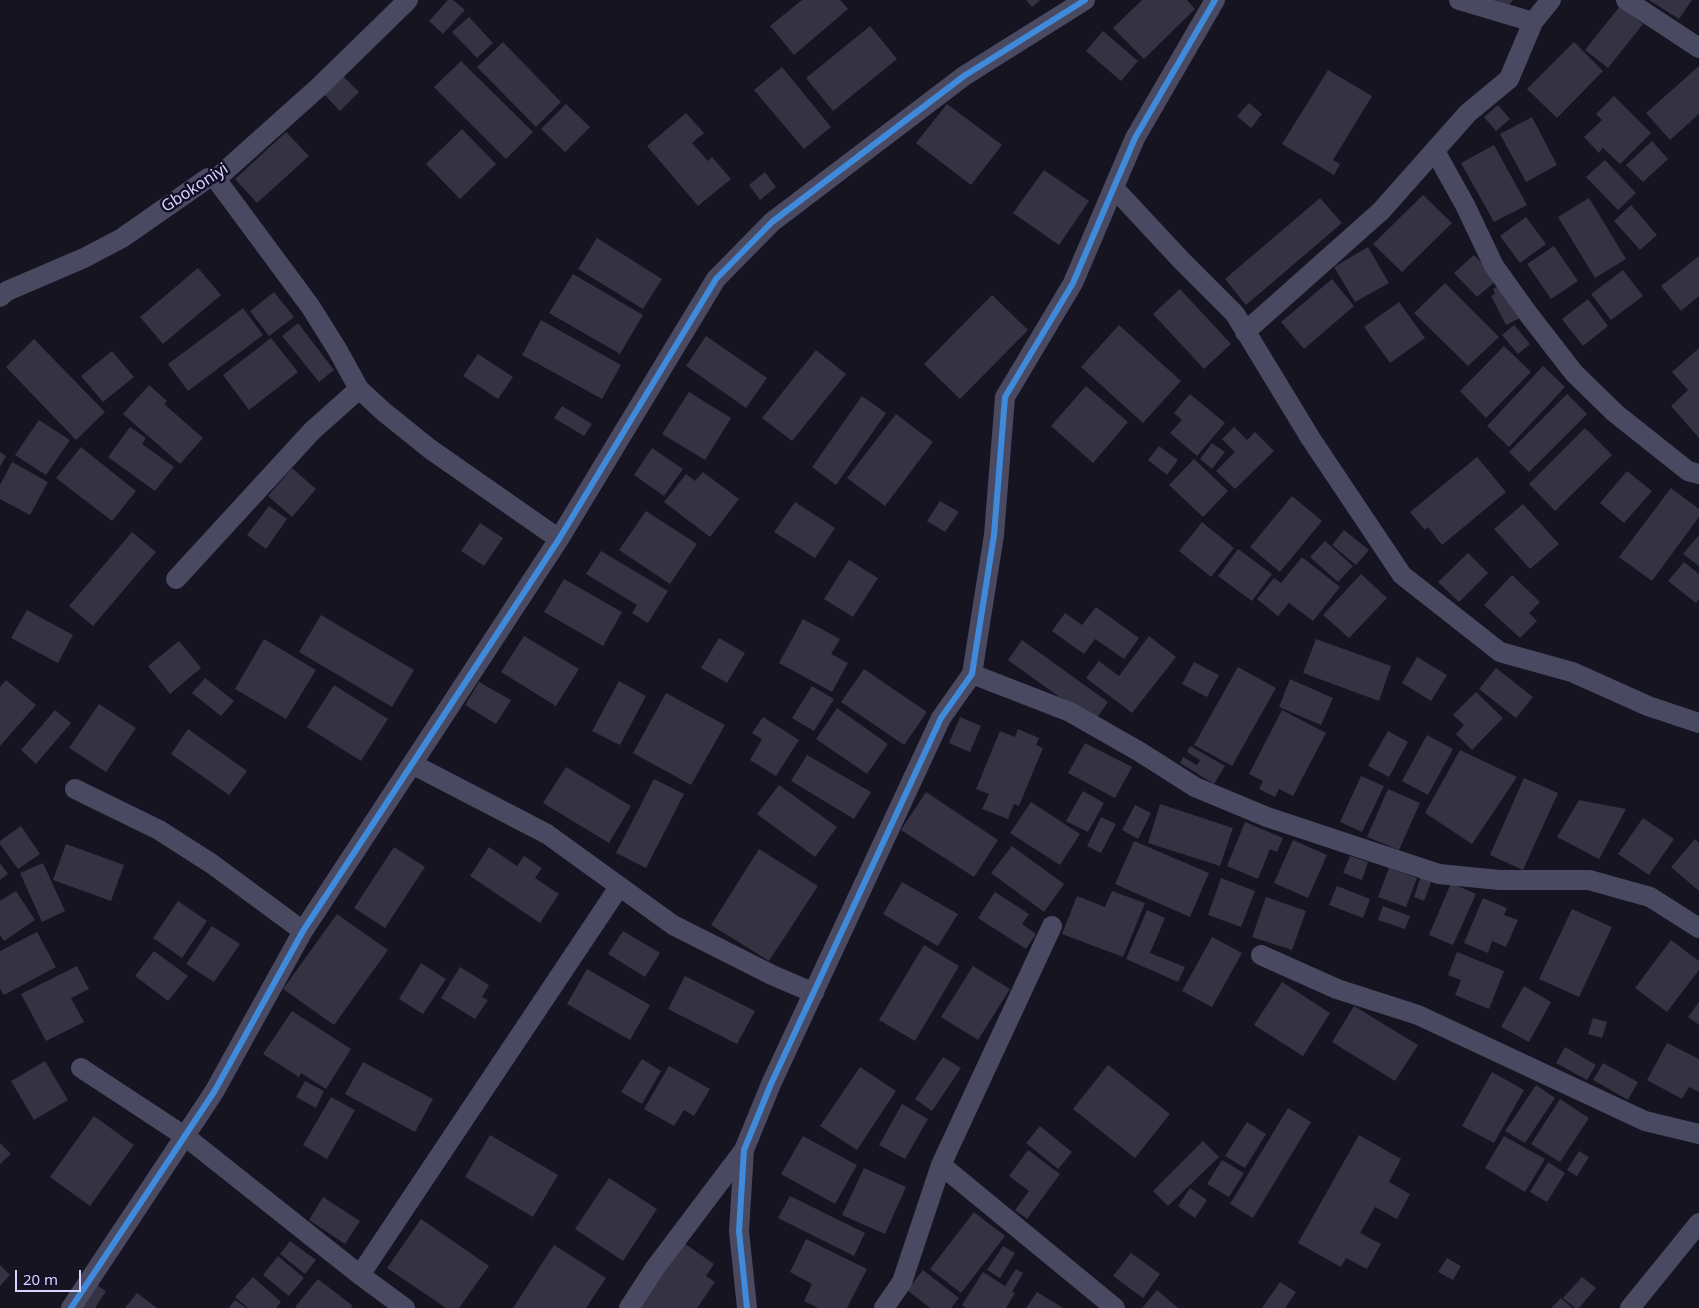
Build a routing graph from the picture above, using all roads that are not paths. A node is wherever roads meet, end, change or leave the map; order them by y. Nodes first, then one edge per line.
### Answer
1 (408, 0) edge
2 (1085, 0) edge
3 (1215, 0) edge
4 (1459, 0) edge
5 (1551, 0) edge
6 (1626, 0) edge
7 (1532, 22) junction
8 (1699, 48) edge
9 (1435, 151) junction
10 (216, 179) junction
11 (1114, 188) junction
12 (0, 297) edge
13 (1246, 332) junction
14 (359, 389) junction
15 (1699, 474) edge
16 (559, 539) junction
17 (176, 579) dead end
18 (972, 674) junction
19 (1699, 722) edge
20 (412, 764) junction
21 (75, 789) dead end
22 (619, 887) junction
23 (1052, 926) dead end
24 (1699, 928) edge
25 (303, 931) junction
26 (1261, 955) dead end
27 (814, 993) junction
28 (81, 1068) dead end
29 (1699, 1134) edge
30 (186, 1137) junction
31 (744, 1150) junction
32 (942, 1165) junction
33 (1699, 1222) edge
34 (360, 1275) junction
35 (71, 1308) edge
36 (405, 1308) edge
37 (629, 1308) edge
38 (747, 1308) edge
39 (884, 1308) edge
40 (1115, 1308) edge
41 (1630, 1308) edge

1 - 10 street, Gbokoniyi
2 - 16 street
3 - 11 street
4 - 7 street
5 - 7 street
6 - 8 street
7 - 9 street
9 - 13 street
9 - 15 street
10 - 12 street, Gbokoniyi
10 - 14 street
11 - 13 street
11 - 18 street
13 - 19 street
14 - 16 street
14 - 17 street
16 - 20 street
18 - 24 street
18 - 27 street
20 - 22 street
20 - 25 street
21 - 25 street
22 - 27 street
22 - 34 street
23 - 32 street
25 - 30 street
26 - 29 street
27 - 31 street
28 - 30 street
30 - 34 street
30 - 35 street
31 - 37 street
31 - 38 street
32 - 39 street
32 - 40 street
33 - 41 street
34 - 36 street

